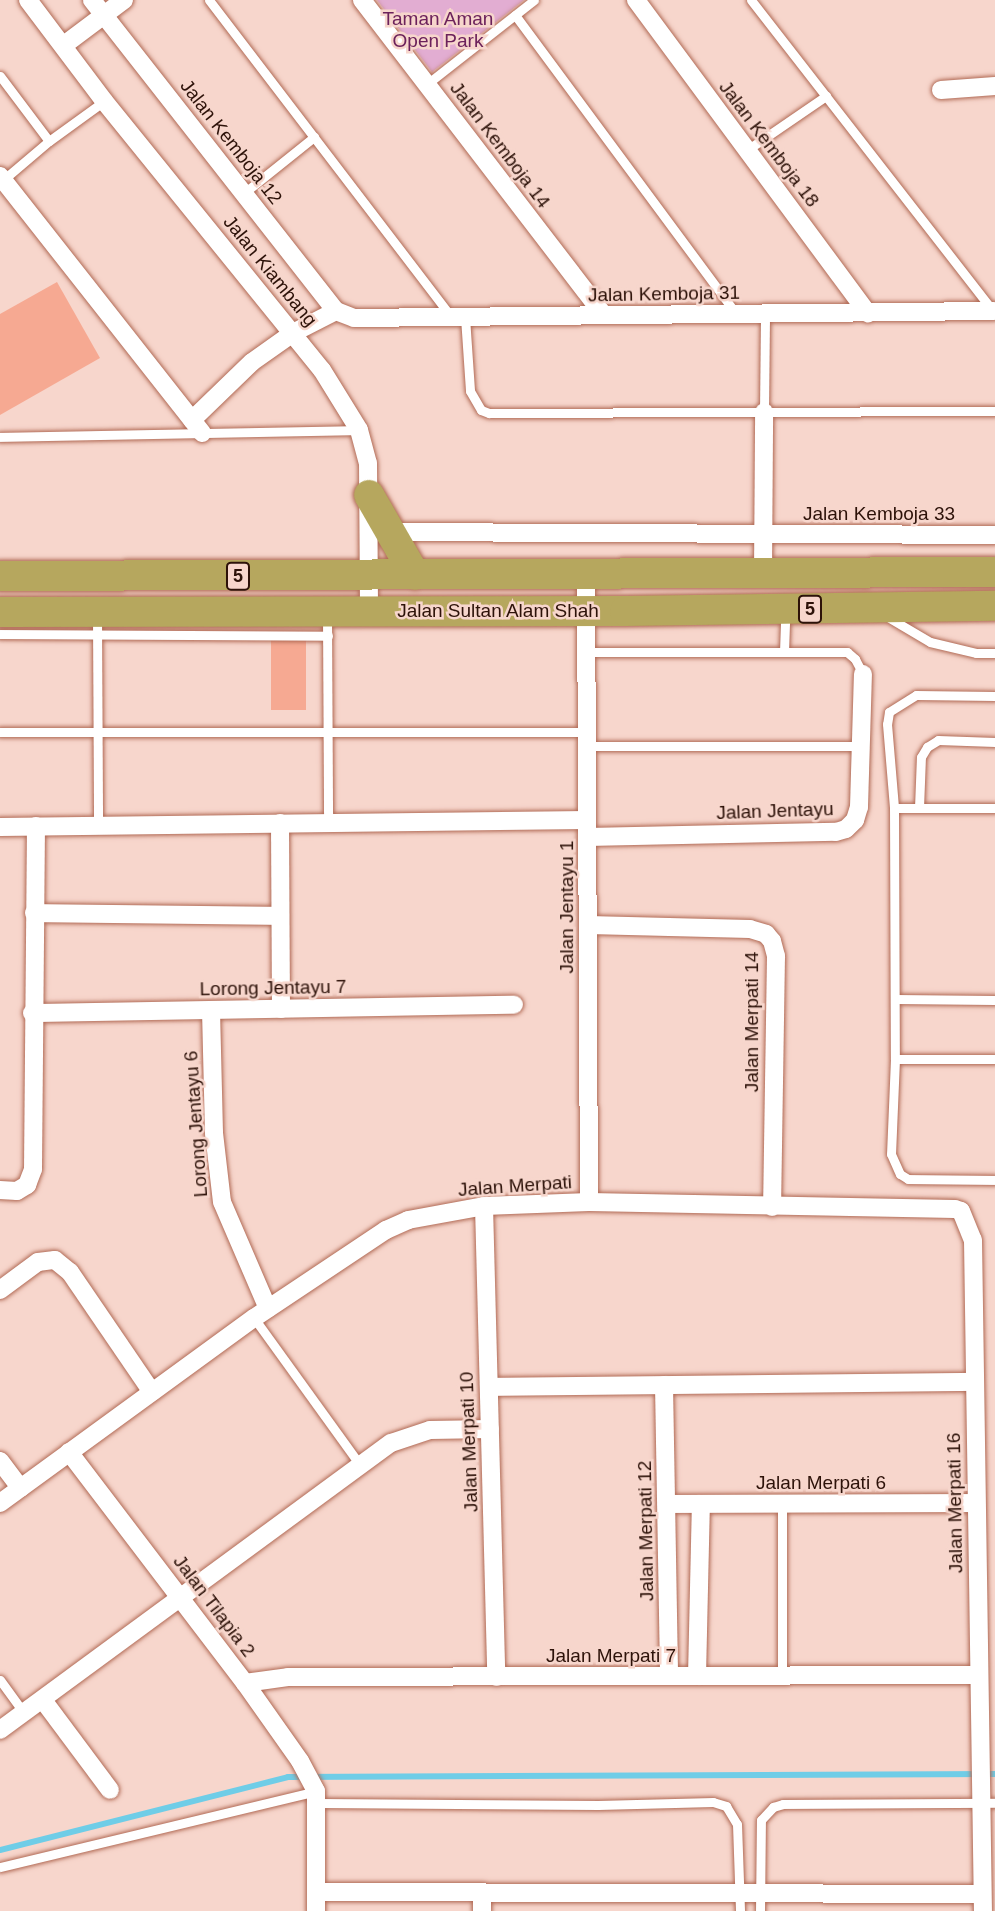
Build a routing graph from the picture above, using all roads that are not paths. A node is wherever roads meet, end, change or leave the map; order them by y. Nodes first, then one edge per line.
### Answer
1 (28, 0) edge
2 (92, 0) edge
3 (124, 0) edge
4 (209, 0) edge
5 (362, 0) edge
6 (534, 0) edge
7 (636, 0) edge
8 (751, 0) edge
9 (104, 15) junction
10 (516, 15) junction
11 (64, 44) junction
12 (0, 76) edge
13 (427, 84) junction
14 (995, 86) edge
15 (941, 90) dead end
16 (826, 96) junction
17 (104, 101) junction
18 (314, 137) junction
19 (49, 141) junction
20 (747, 150) junction
21 (2, 178) edge
22 (244, 193) junction
23 (336, 311) junction
24 (994, 312) edge
25 (868, 313) junction
26 (736, 314) junction
27 (765, 314) junction
28 (604, 315) junction
29 (458, 317) junction
30 (293, 333) junction
31 (995, 411) edge
32 (764, 412) junction
33 (197, 427) junction
34 (359, 430) junction
35 (0, 437) edge
36 (369, 495) junction
37 (390, 532) junction
38 (763, 534) junction
39 (995, 535) edge
40 (995, 572) edge
41 (763, 573) junction
42 (586, 574) junction
43 (415, 575) junction
44 (0, 576) edge
45 (369, 576) junction
46 (97, 577) junction
47 (995, 606) edge
48 (874, 608) junction
49 (786, 609) junction
50 (369, 611) junction
51 (586, 611) junction
52 (0, 612) edge
53 (97, 624) junction
54 (328, 624) junction
55 (0, 634) edge
56 (586, 652) junction
57 (784, 652) junction
58 (995, 653) edge
59 (863, 674) joint
60 (995, 696) edge
61 (0, 732) edge
62 (97, 732) junction
63 (328, 732) junction
64 (587, 739) junction
65 (995, 742) edge
66 (861, 746) junction
67 (894, 808) junction
68 (919, 808) junction
69 (995, 808) edge
70 (279, 823) junction
71 (328, 823) junction
72 (98, 825) junction
73 (36, 826) junction
74 (0, 827) edge
75 (587, 828) junction
76 (34, 913) junction
77 (280, 916) junction
78 (588, 925) junction
79 (895, 999) junction
80 (995, 1000) edge
81 (514, 1006) dead end
82 (281, 1009) junction
83 (211, 1010) junction
84 (32, 1013) junction
85 (895, 1059) junction
86 (995, 1059) edge
87 (995, 1180) edge
88 (0, 1190) edge
89 (589, 1202) junction
90 (484, 1206) junction
91 (772, 1207) junction
92 (954, 1209) joint
93 (0, 1290) edge
94 (261, 1313) junction
95 (975, 1382) junction
96 (664, 1385) junction
97 (489, 1387) junction
98 (152, 1392) junction
99 (490, 1429) junction
100 (69, 1452) junction
101 (0, 1461) edge
102 (360, 1465) junction
103 (20, 1488) junction
104 (0, 1503) edge
105 (976, 1503) junction
106 (667, 1504) junction
107 (701, 1504) junction
108 (782, 1504) junction
109 (182, 1598) junction
110 (978, 1675) junction
111 (669, 1676) junction
112 (697, 1676) junction
113 (782, 1676) junction
114 (496, 1677) junction
115 (0, 1680) edge
116 (245, 1683) junction
117 (43, 1700) junction
118 (24, 1713) junction
119 (0, 1730) edge
120 (110, 1790) dead end
121 (317, 1797) junction
122 (987, 1803) edge
123 (0, 1867) edge
124 (316, 1892) junction
125 (482, 1893) junction
126 (740, 1902) edge
127 (760, 1902) edge
128 (982, 1903) edge
129 (316, 1911) edge
130 (482, 1911) edge

1 - 11 street, Jalan Kiambang
2 - 9 street, Jalan Kemboja 12
3 - 9 street
4 - 18 lane
5 - 13 street, Jalan Kemboja 14
6 - 10 lane
7 - 20 street, Jalan Kemboja 18
8 - 16 lane
9 - 11 street
9 - 22 street, Jalan Kemboja 12
10 - 13 lane
10 - 26 lane
11 - 17 street, Jalan Kiambang
12 - 19 lane
13 - 28 street, Jalan Kemboja 14
14 - 15 street
16 - 20 lane
16 - 24 lane
17 - 19 lane
17 - 30 street, Jalan Kiambang
18 - 22 lane
18 - 29 lane
19 - 21 lane
20 - 25 street, Jalan Kemboja 18
21 - 33 street
22 - 23 street, Jalan Kemboja 12
23 - 29 street, Jalan Kemboja 31
23 - 30 street
24 - 25 street, Jalan Kemboja 31
25 - 27 street, Jalan Kemboja 31
26 - 27 street, Jalan Kemboja 31
26 - 28 street, Jalan Kemboja 31
27 - 32 lane
28 - 29 street, Jalan Kemboja 31
29 - 32 lane
30 - 33 street
30 - 34 street, Jalan Kiambang
31 - 32 lane
32 - 38 street
33 - 34 lane
33 - 35 lane
34 - 36 street, Jalan Kiambang
36 - 37 highway
36 - 45 street, Jalan Kiambang
37 - 38 street, Jalan Kemboja 33
37 - 43 highway
38 - 39 street, Jalan Kemboja 33
38 - 41 street
40 - 41 highway, Jalan Sultan Alam Shah / 5
41 - 42 highway, Jalan Sultan Alam Shah / 5
42 - 43 highway, Jalan Sultan Alam Shah / 5
42 - 51 street, Jalan Jentayu 1
43 - 45 highway, Jalan Sultan Alam Shah / 5
44 - 46 highway, Jalan Sultan Alam Shah / 5
45 - 46 highway, Jalan Sultan Alam Shah / 5
45 - 50 street, Jalan Kiambang
46 - 53 street
47 - 48 highway, Jalan Sultan Alam Shah / 5
48 - 49 highway, Jalan Sultan Alam Shah / 5
48 - 58 lane
49 - 51 highway, Jalan Sultan Alam Shah / 5
49 - 57 lane
50 - 51 highway, Jalan Sultan Alam Shah / 5
50 - 54 highway, Jalan Sultan Alam Shah / 5
51 - 56 street, Jalan Jentayu 1
52 - 53 highway, Jalan Sultan Alam Shah / 5
53 - 54 highway, Jalan Sultan Alam Shah / 5
53 - 55 lane
53 - 62 lane
54 - 63 lane
56 - 57 lane
56 - 64 street, Jalan Jentayu 1
57 - 59 lane
59 - 66 street, Jalan Jentayu
60 - 67 lane
61 - 62 lane
62 - 63 lane
62 - 72 lane
63 - 64 lane
63 - 71 lane
64 - 66 lane
64 - 75 street, Jalan Jentayu 1
65 - 68 lane
66 - 75 street, Jalan Jentayu
67 - 68 lane
67 - 79 lane
68 - 69 lane
70 - 71 street, Jalan Jentayu
70 - 72 street, Jalan Jentayu
70 - 77 street
71 - 75 street, Jalan Jentayu
72 - 73 street, Jalan Jentayu
73 - 74 street, Jalan Jentayu
73 - 76 street
75 - 78 street, Jalan Jentayu 1
76 - 77 street
76 - 84 street
77 - 82 street
78 - 89 street, Jalan Jentayu 1
78 - 91 street, Jalan Merpati 14
79 - 80 lane
79 - 85 lane
81 - 82 street, Lorong Jentayu 7
82 - 83 street, Lorong Jentayu 7
83 - 84 street, Lorong Jentayu 7
83 - 94 street, Lorong Jentayu 6
84 - 88 street
85 - 86 lane
85 - 87 lane
89 - 90 street, Jalan Merpati
89 - 91 street, Jalan Merpati
90 - 94 street, Jalan Merpati
90 - 97 street, Jalan Merpati 10
91 - 92 street, Jalan Merpati
92 - 95 street, Jalan Merpati 16
93 - 98 street
94 - 98 street, Jalan Merpati
94 - 102 lane
95 - 96 street
95 - 105 street, Jalan Merpati 16
96 - 97 street
96 - 106 street, Jalan Merpati 12
97 - 99 street, Jalan Merpati 10
98 - 100 street, Jalan Merpati
99 - 102 street
99 - 114 street, Jalan Merpati 10
100 - 103 street, Jalan Merpati
100 - 109 street, Jalan Tilapia 2
101 - 103 street
102 - 109 street
103 - 104 street, Jalan Merpati
105 - 108 street, Jalan Merpati 6
105 - 110 street, Jalan Merpati 16
106 - 107 street, Jalan Merpati 6
106 - 111 street, Jalan Merpati 12
107 - 108 street, Jalan Merpati 6
107 - 112 street
108 - 113 lane
109 - 116 street, Jalan Tilapia 2
109 - 117 street
110 - 113 street, Jalan Merpati 7
110 - 122 street, Jalan Merpati 16
111 - 112 street, Jalan Merpati 7
111 - 114 street, Jalan Merpati 7
112 - 113 street, Jalan Merpati 7
114 - 116 street, Jalan Merpati 7
115 - 118 lane
116 - 121 street, Jalan Tilapia 2
117 - 118 street
117 - 120 street
118 - 119 street
121 - 123 lane
121 - 124 street
121 - 126 lane
122 - 127 lane
122 - 128 street, Jalan Merpati 16
124 - 125 street
124 - 129 street
125 - 126 street
125 - 130 street
126 - 127 street
127 - 128 street

